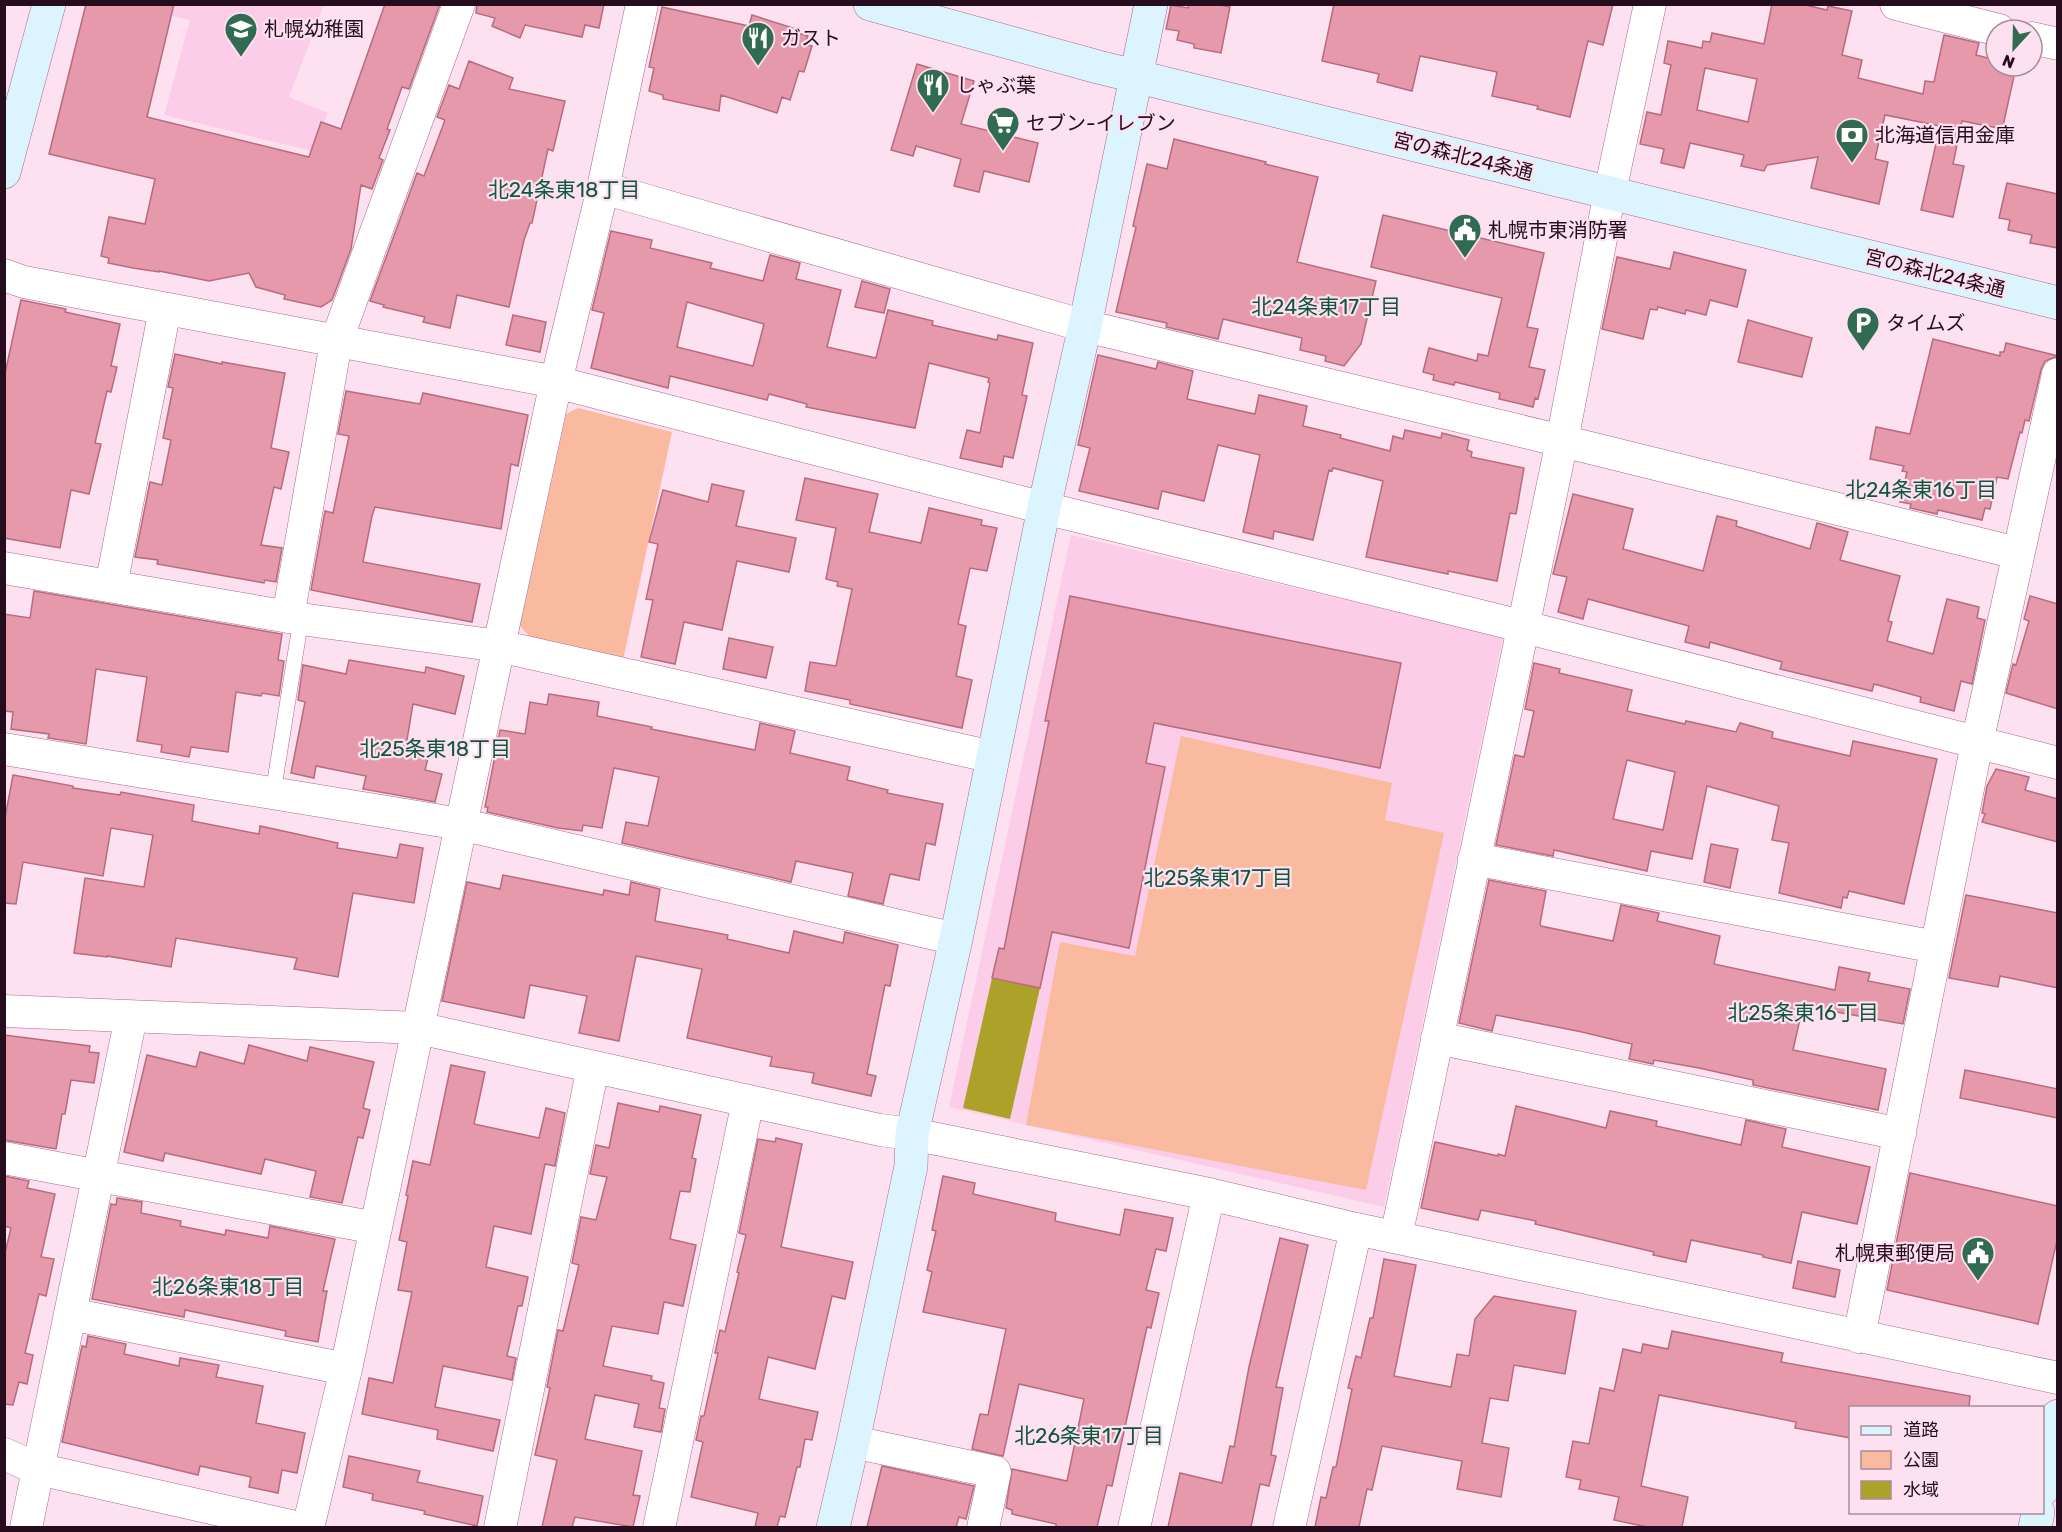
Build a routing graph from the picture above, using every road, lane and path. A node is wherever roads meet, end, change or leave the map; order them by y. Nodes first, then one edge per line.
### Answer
1 (49, 4) edge
2 (459, 4) edge
3 (642, 4) edge
4 (870, 4) edge
5 (1151, 4) edge
6 (1650, 4) edge
7 (1896, 4) edge
8 (1984, 26) edge
9 (1136, 75) junction
10 (12, 109) edge
11 (4, 172) edge
12 (603, 188) junction
13 (1610, 192) junction
14 (4, 275) edge
15 (2058, 303) edge
16 (165, 309) junction
17 (1084, 326) junction
18 (336, 342) junction
19 (2058, 374) edge
20 (556, 382) junction
21 (1562, 441) junction
22 (1044, 508) junction
23 (2017, 553) junction
24 (4, 568) edge
25 (111, 586) junction
26 (295, 618) junction
27 (1523, 626) junction
28 (498, 646) junction
29 (1977, 743) junction
30 (4, 749) edge
31 (993, 757) junction
32 (2058, 763) edge
33 (273, 793) junction
34 (460, 824) junction
35 (1474, 859) junction
36 (956, 939) junction
37 (1936, 947) junction
38 (4, 1011) edge
39 (131, 1017) junction
40 (418, 1028) junction
41 (1437, 1038) junction
42 (593, 1067) junction
43 (748, 1101) junction
44 (912, 1134) junction
45 (1900, 1134) junction
46 (4, 1158) edge
47 (98, 1176) junction
48 (1209, 1194) junction
49 (376, 1228) junction
50 (1356, 1229) junction
51 (1396, 1237) junction
52 (70, 1314) junction
53 (1859, 1337) junction
54 (346, 1369) junction
55 (2058, 1378) edge
56 (2058, 1416) edge
57 (853, 1442) junction
58 (4, 1454) edge
59 (38, 1469) junction
60 (2044, 1485) edge
61 (26, 1527) edge
62 (300, 1527) edge
63 (308, 1527) edge
64 (500, 1527) edge
65 (659, 1527) edge
66 (832, 1527) edge
67 (983, 1527) edge
68 (1134, 1527) edge
69 (1289, 1527) edge

1 - 10 street
2 - 18 street
3 - 12 street
4 - 9 street, 宮の森北24条通
5 - 9 street
6 - 13 street
7 - 8 street
9 - 13 street, 宮の森北24条通
9 - 17 street
10 - 11 street
12 - 17 street
12 - 20 street
13 - 15 street, 宮の森北24条通
13 - 21 street
14 - 16 street
16 - 18 street
16 - 25 street
17 - 21 street
17 - 22 street
18 - 20 street
18 - 26 street
19 - 23 street
20 - 22 street
20 - 28 street
21 - 23 street
21 - 27 street
22 - 27 street
22 - 31 street
23 - 29 street
24 - 25 street
25 - 26 street
26 - 28 street
26 - 33 lane
27 - 29 street
27 - 35 street
28 - 31 street
28 - 34 street
29 - 32 street
29 - 37 street
30 - 33 street
31 - 36 street
33 - 34 street
34 - 36 street
34 - 40 street
35 - 37 street
35 - 41 street
36 - 44 street
37 - 45 street
38 - 39 street
39 - 40 street
39 - 47 street
40 - 42 street
40 - 49 street
41 - 45 street
41 - 51 street
42 - 43 street
42 - 64 street
43 - 44 street
43 - 65 street
44 - 48 street
44 - 57 street
45 - 53 street
46 - 47 street
47 - 49 street
47 - 52 street
48 - 50 street
48 - 68 street
49 - 54 street
50 - 51 street
50 - 69 street
51 - 53 street
52 - 54 street
52 - 59 street
53 - 55 street
54 - 63 street
56 - 60 street
57 - 66 street
57 - 67 street
58 - 59 street
59 - 61 street
59 - 62 street

